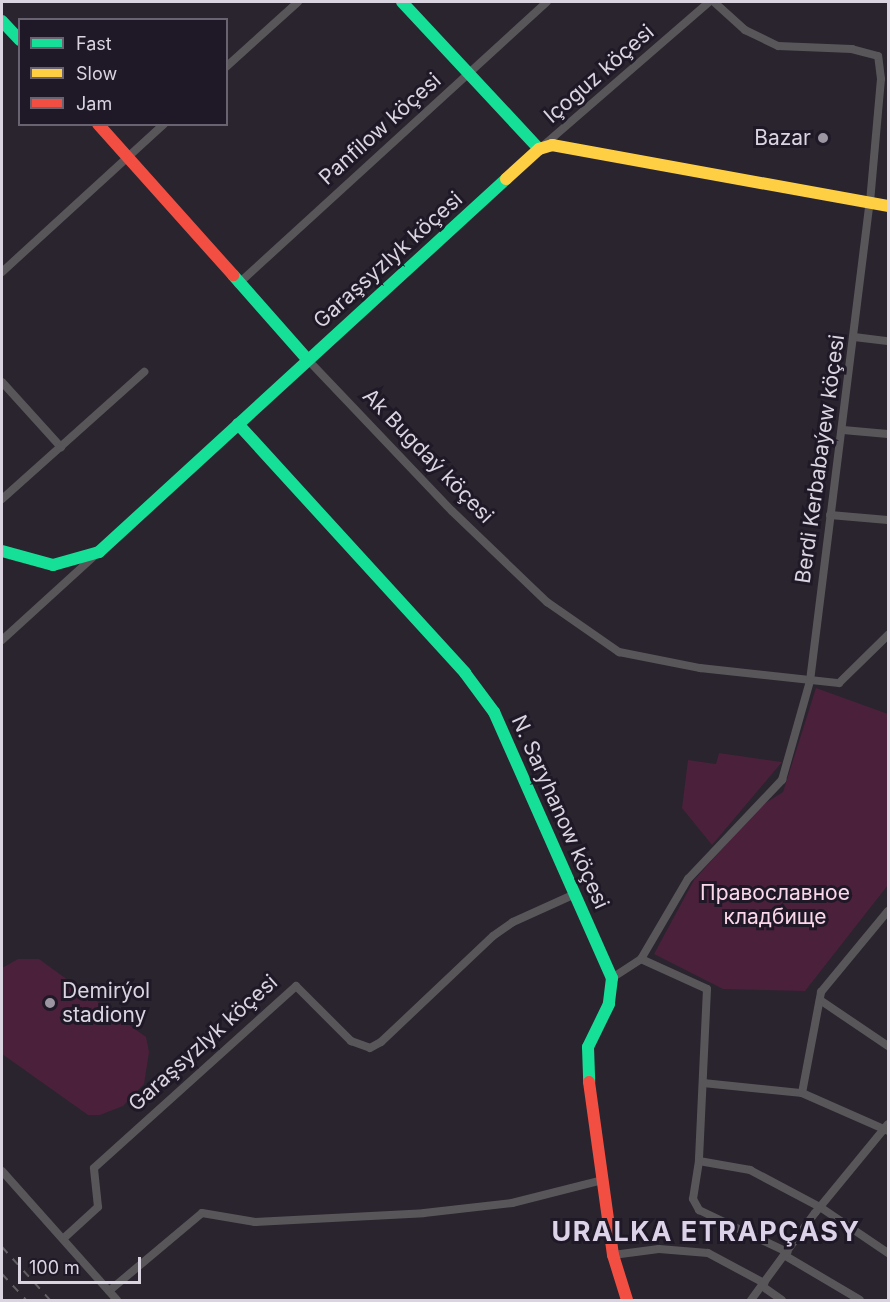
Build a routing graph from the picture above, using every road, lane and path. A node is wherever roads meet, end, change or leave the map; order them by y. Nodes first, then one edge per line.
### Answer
1 (298, 2) edge
2 (402, 2) edge
3 (547, 2) edge
4 (709, 2) edge
5 (714, 2) edge
6 (2, 21) edge
7 (18, 38) edge
8 (228, 65) edge
9 (469, 73) junction
10 (885, 80) edge
11 (100, 126) edge
12 (162, 126) edge
13 (539, 149) junction
14 (128, 158) junction
15 (870, 202) junction
16 (888, 206) edge
17 (2, 272) edge
18 (238, 284) junction
19 (854, 337) junction
20 (888, 341) edge
21 (308, 360) junction
22 (144, 372) dead end
23 (2, 382) edge
24 (238, 424) junction
25 (843, 430) junction
26 (888, 435) edge
27 (61, 447) junction
28 (2, 499) edge
29 (830, 515) junction
30 (888, 520) edge
31 (2, 551) edge
32 (99, 552) junction
33 (888, 635) edge
34 (2, 640) edge
35 (810, 681) junction
36 (575, 894) junction
37 (888, 911) edge
38 (641, 959) junction
39 (612, 978) junction
40 (820, 1000) junction
41 (888, 1046) edge
42 (703, 1083) junction
43 (802, 1093) junction
44 (887, 1128) edge
45 (699, 1161) junction
46 (2, 1171) edge
47 (599, 1182) junction
48 (820, 1207) junction
49 (64, 1239) junction
50 (786, 1253) junction
51 (888, 1253) edge
52 (613, 1255) junction
53 (763, 1285) junction
54 (109, 1291) junction
55 (117, 1300) edge
56 (627, 1300) edge
57 (751, 1300) edge
58 (782, 1300) edge
59 (861, 1300) edge

1 - 8 street
2 - 9 main road
3 - 9 street, Panfilow köçesi
4 - 13 street, Içoguz köçesi
5 - 10 street, Berdi Kerbabaýew köçesi
6 - 7 main road
9 - 13 main road
9 - 18 street, Panfilow köçesi
10 - 15 street, Berdi Kerbabaýew köçesi
11 - 14 main road, Ak Bugdaý köçesi
12 - 14 street
13 - 15 main road
13 - 21 main road, Garaşsyzlyk köçesi
14 - 17 street
14 - 18 main road, Ak Bugdaý köçesi
15 - 16 main road
15 - 19 street, Berdi Kerbabaýew köçesi
18 - 21 main road, Ak Bugdaý köçesi
19 - 20 street
19 - 25 street, Berdi Kerbabaýew köçesi
21 - 24 main road, Garaşsyzlyk köçesi
21 - 35 street, Ak Bugdaý köçesi
22 - 27 street
23 - 27 street
24 - 32 main road, Garaşsyzlyk köçesi
24 - 36 main road, N. Saryhanow köçesi
25 - 26 street
25 - 29 street, Berdi Kerbabaýew köçesi
27 - 28 street
29 - 30 street
29 - 35 street, Berdi Kerbabaýew köçesi
31 - 32 main road
32 - 34 street, Garaşsyzlyk köçesi
33 - 35 street, Ak Bugdaý köçesi
35 - 38 street, Berdi Kerbabaýew köçesi
36 - 39 main road, N. Saryhanow köçesi
36 - 49 street, Garaşsyzlyk köçesi
37 - 40 street
38 - 39 street, Berdi Kerbabaýew köçesi
38 - 42 street
39 - 47 main road
40 - 41 street
40 - 43 street
42 - 43 street
42 - 45 street
43 - 44 street
44 - 48 street
45 - 48 street
45 - 50 street
46 - 49 street
47 - 52 main road
47 - 54 street
48 - 50 street
48 - 51 street
49 - 54 street
50 - 53 street
50 - 59 street
52 - 53 street
52 - 56 main road
53 - 57 street
53 - 58 street
54 - 55 street

